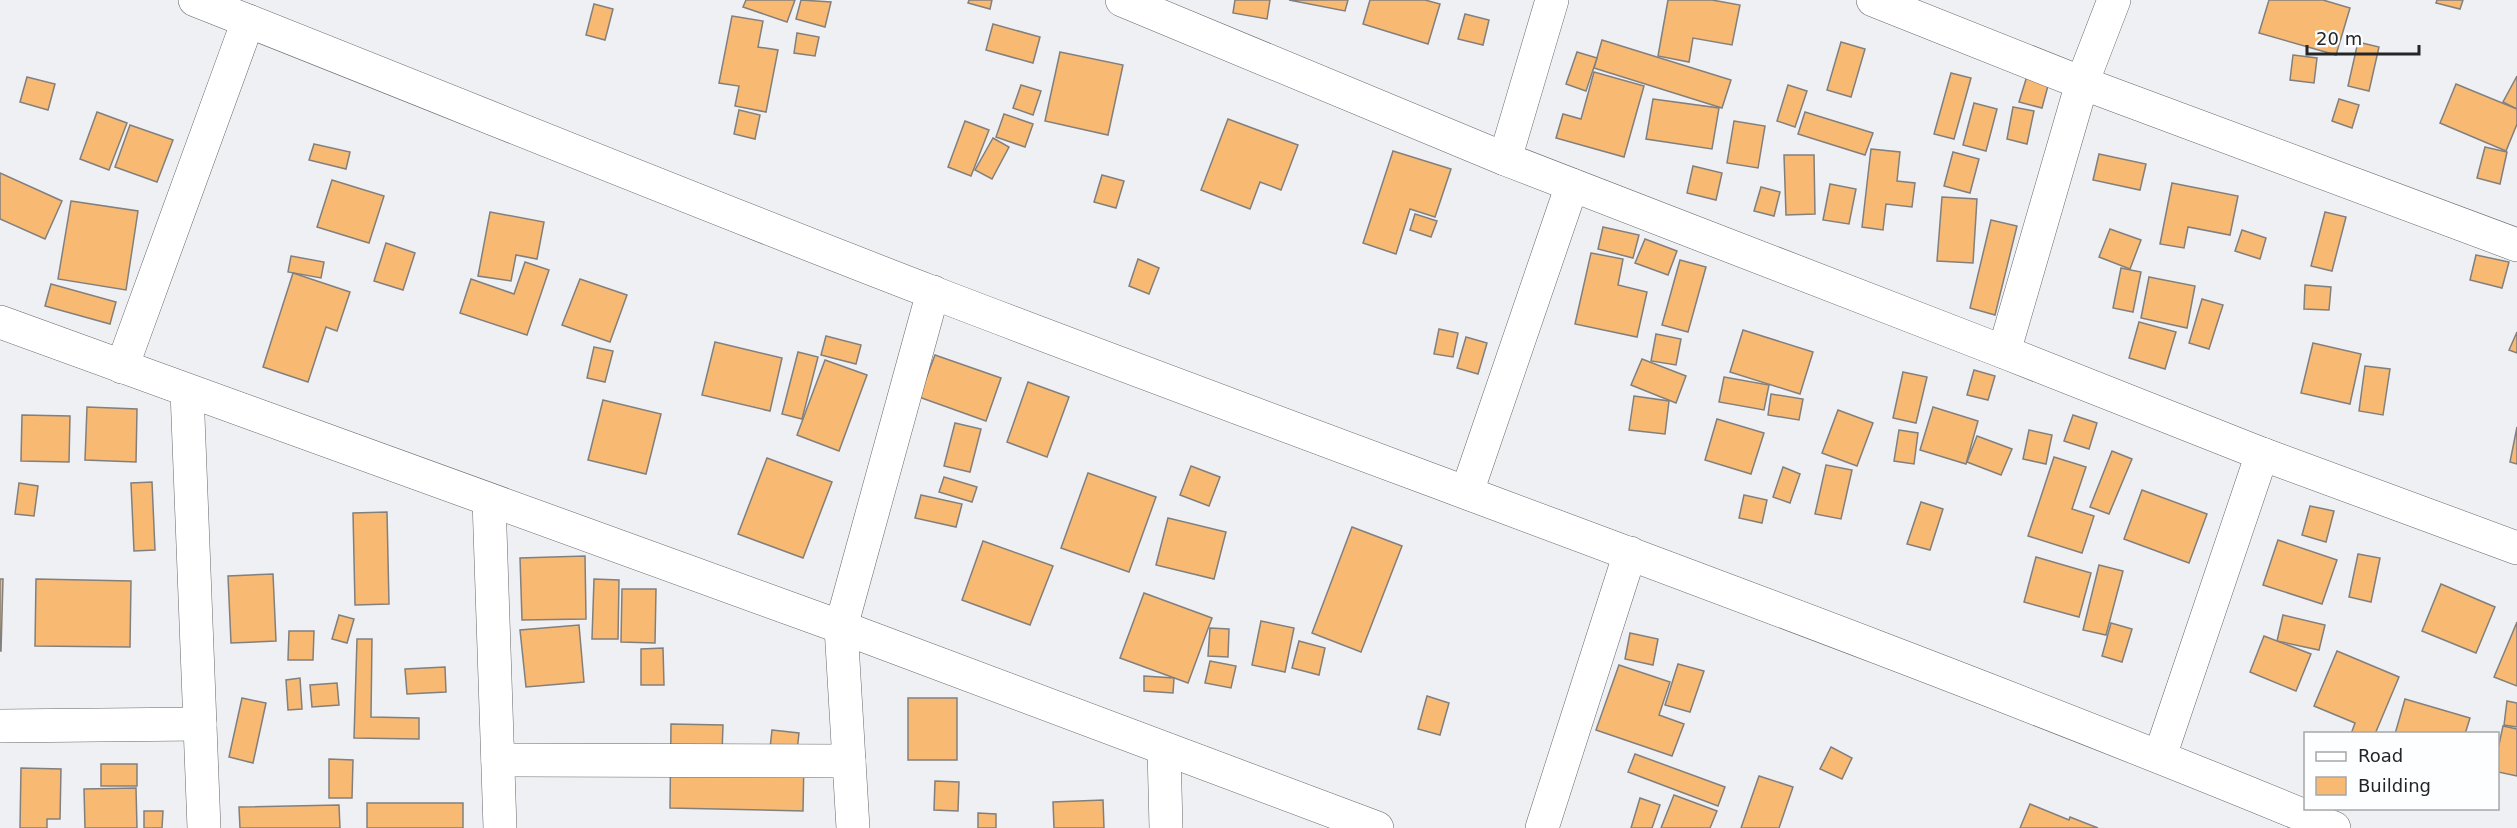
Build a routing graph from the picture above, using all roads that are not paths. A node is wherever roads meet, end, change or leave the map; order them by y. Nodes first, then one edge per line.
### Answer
1 (195, 0) edge
2 (1122, 0) edge
3 (1552, 0) edge
4 (1873, 0) edge
5 (2114, 0) edge
6 (248, 21) junction
7 (2082, 83) junction
8 (1505, 159) junction
9 (1572, 185) junction
10 (2517, 245) edge
11 (933, 292) junction
12 (0, 322) edge
13 (2004, 352) junction
14 (122, 367) junction
15 (187, 391) junction
16 (2262, 454) junction
17 (1467, 492) junction
18 (489, 500) junction
19 (2517, 549) edge
20 (1630, 553) junction
21 (841, 627) junction
22 (200, 724) junction
23 (0, 726) edge
24 (1164, 749) junction
25 (2160, 756) junction
26 (498, 760) junction
27 (849, 761) junction
28 (204, 828) edge
29 (500, 828) edge
30 (853, 828) edge
31 (1166, 828) edge
32 (1377, 828) edge
33 (1542, 828) edge
34 (2334, 828) edge

1 - 6 street
2 - 8 street
3 - 8 street
4 - 7 street
5 - 7 street
6 - 11 street
6 - 14 street
7 - 10 street
7 - 13 street
8 - 9 street
9 - 13 street
9 - 17 street
11 - 17 street
11 - 21 street
12 - 14 street
13 - 16 street
14 - 15 street
15 - 18 street
15 - 22 street
16 - 19 street
16 - 25 street
17 - 20 street
18 - 21 street
18 - 26 street
20 - 25 street
20 - 33 street
21 - 24 street
21 - 27 street
22 - 23 street
22 - 28 street
24 - 31 street
24 - 32 street
25 - 34 street
26 - 27 street
26 - 29 street
27 - 30 street

